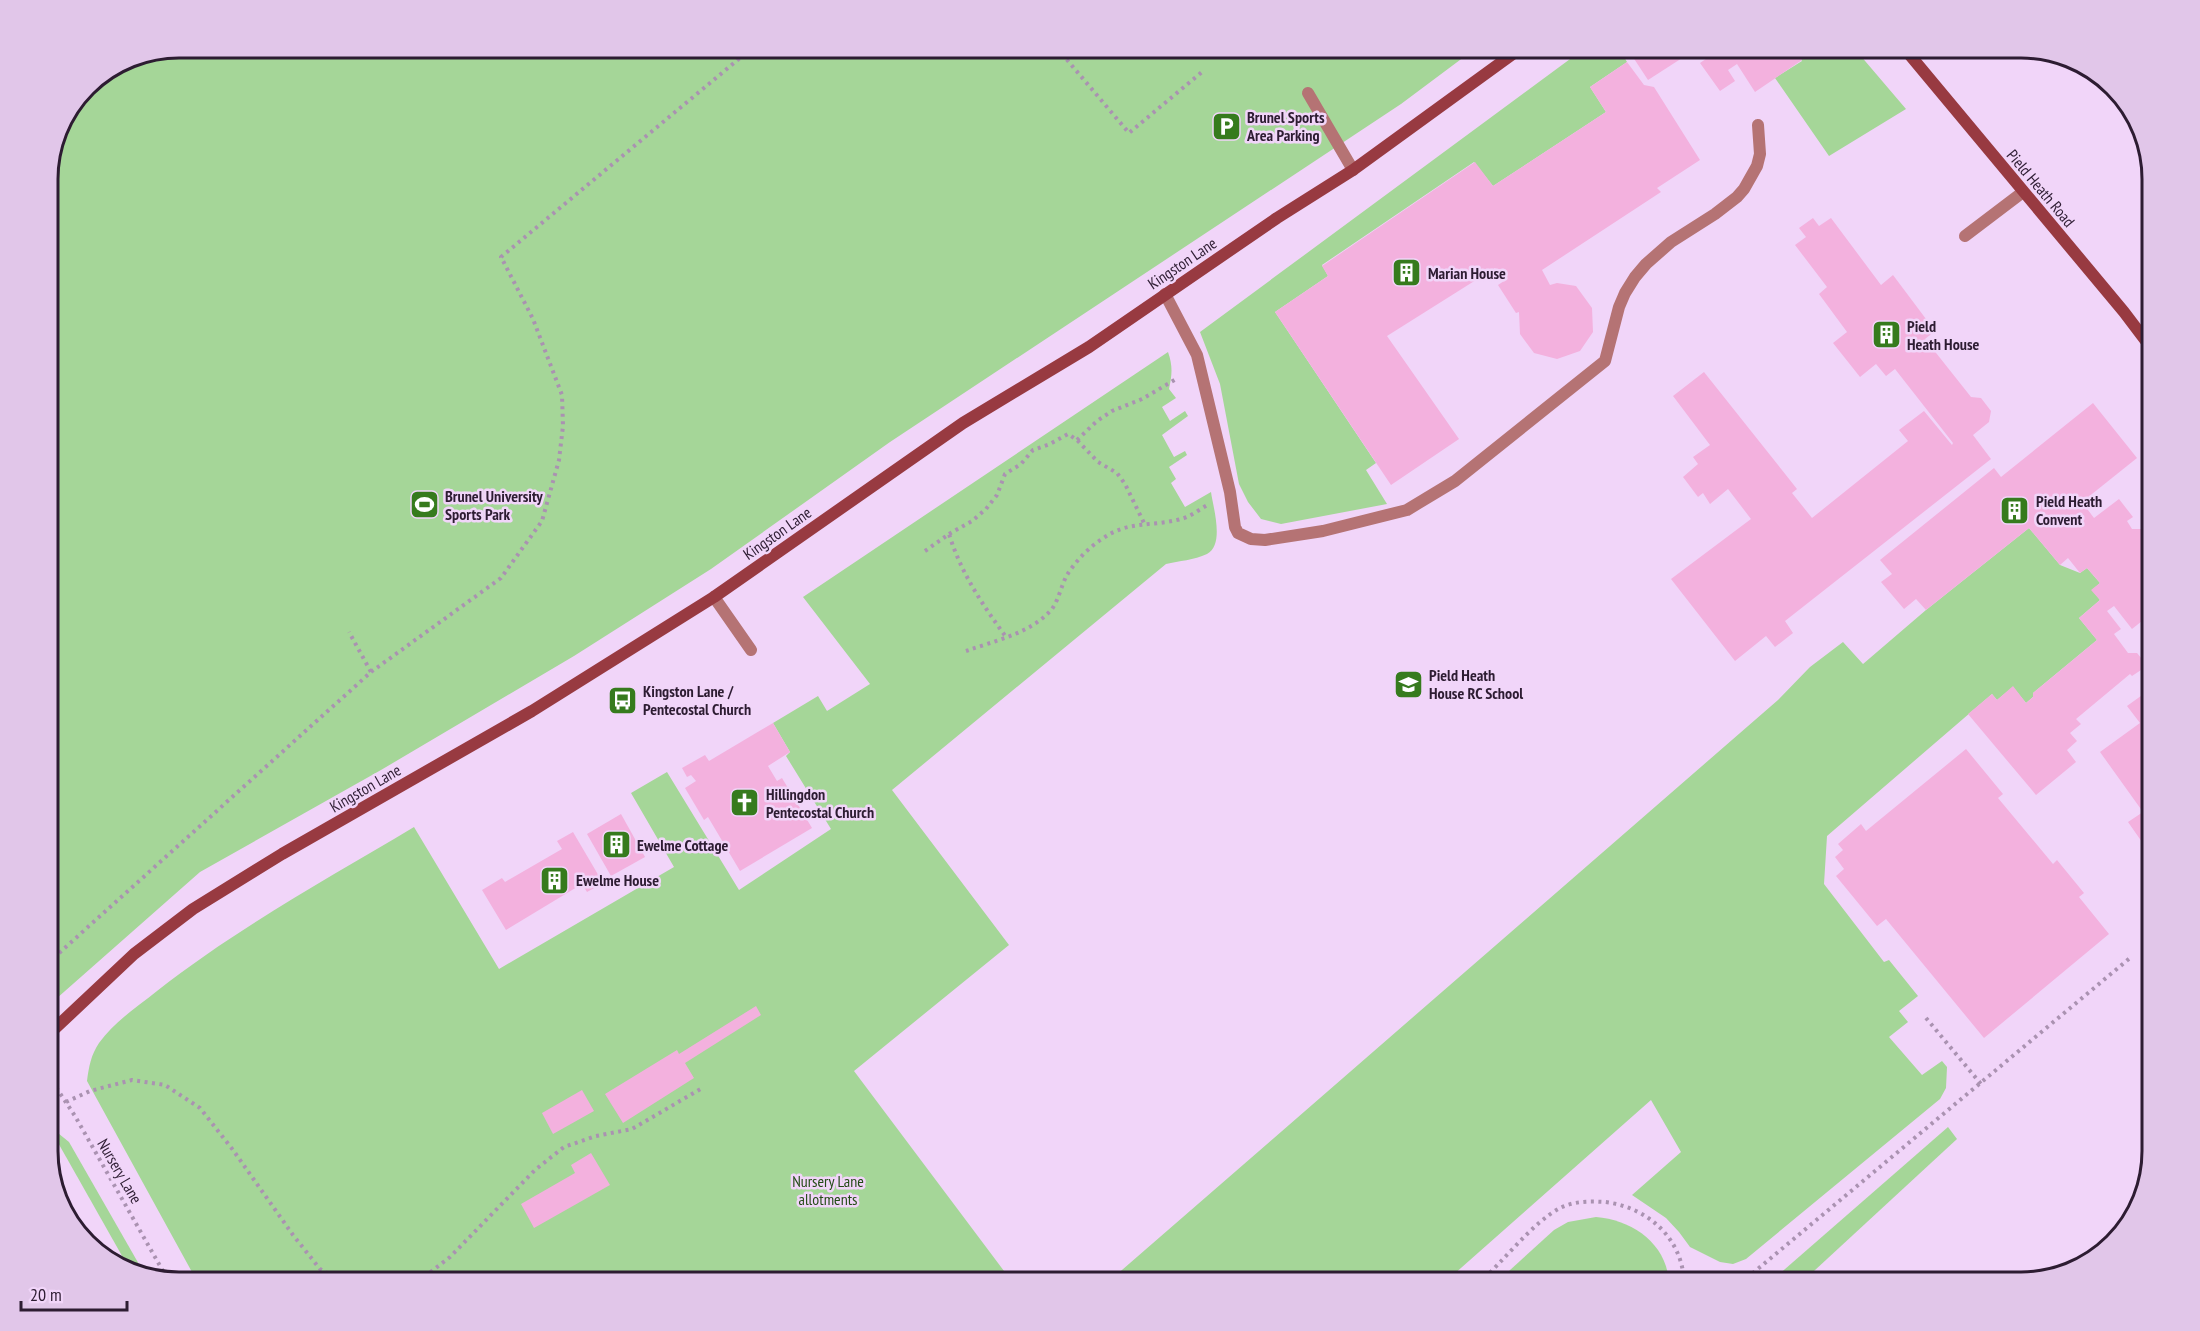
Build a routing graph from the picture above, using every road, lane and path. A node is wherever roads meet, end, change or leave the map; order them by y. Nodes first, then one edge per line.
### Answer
1 (1507, 58) edge
2 (1912, 58) edge
3 (739, 59) edge
4 (1066, 59) edge
5 (1202, 72) dead end
6 (1308, 93) dead end
7 (1758, 125) dead end
8 (1353, 170) junction
9 (2023, 192) junction
10 (1965, 236) dead end
11 (1165, 294) junction
12 (2141, 336) edge
13 (1199, 364) junction
14 (1077, 440) junction
15 (1230, 492) junction
16 (1144, 524) junction
17 (949, 534) junction
18 (925, 551) dead end
19 (714, 597) junction
20 (349, 632) dead end
21 (1006, 637) junction
22 (751, 650) dead end
23 (966, 651) dead end
24 (371, 672) junction
25 (2142, 949) edge
26 (59, 953) edge
27 (1926, 1018) dead end
28 (59, 1025) edge
29 (1981, 1084) junction
30 (704, 1087) dead end
31 (59, 1092) edge
32 (66, 1102) junction
33 (163, 1271) edge
34 (327, 1273) edge
35 (429, 1273) edge
36 (1489, 1273) edge
37 (1684, 1273) edge
38 (1754, 1273) edge

1 - 8 street, Kingston Lane
2 - 9 street, Pield Heath Road
3 - 24 path
4 - 5 path
6 - 8 lane
7 - 15 lane
8 - 11 street, Kingston Lane
9 - 10 lane
9 - 12 street, Pield Heath Road
11 - 13 lane
11 - 19 street, Kingston Lane
13 - 14 path
13 - 15 lane
14 - 16 path
14 - 17 path
15 - 16 path
16 - 21 path
17 - 18 path
17 - 21 path
19 - 22 lane
19 - 28 street, Kingston Lane
20 - 24 path
21 - 23 path
24 - 26 path
25 - 29 path
27 - 29 path
29 - 38 path
30 - 35 path
31 - 32 path, Nursery Lane
32 - 33 path, Nursery Lane
32 - 34 path
36 - 37 path

